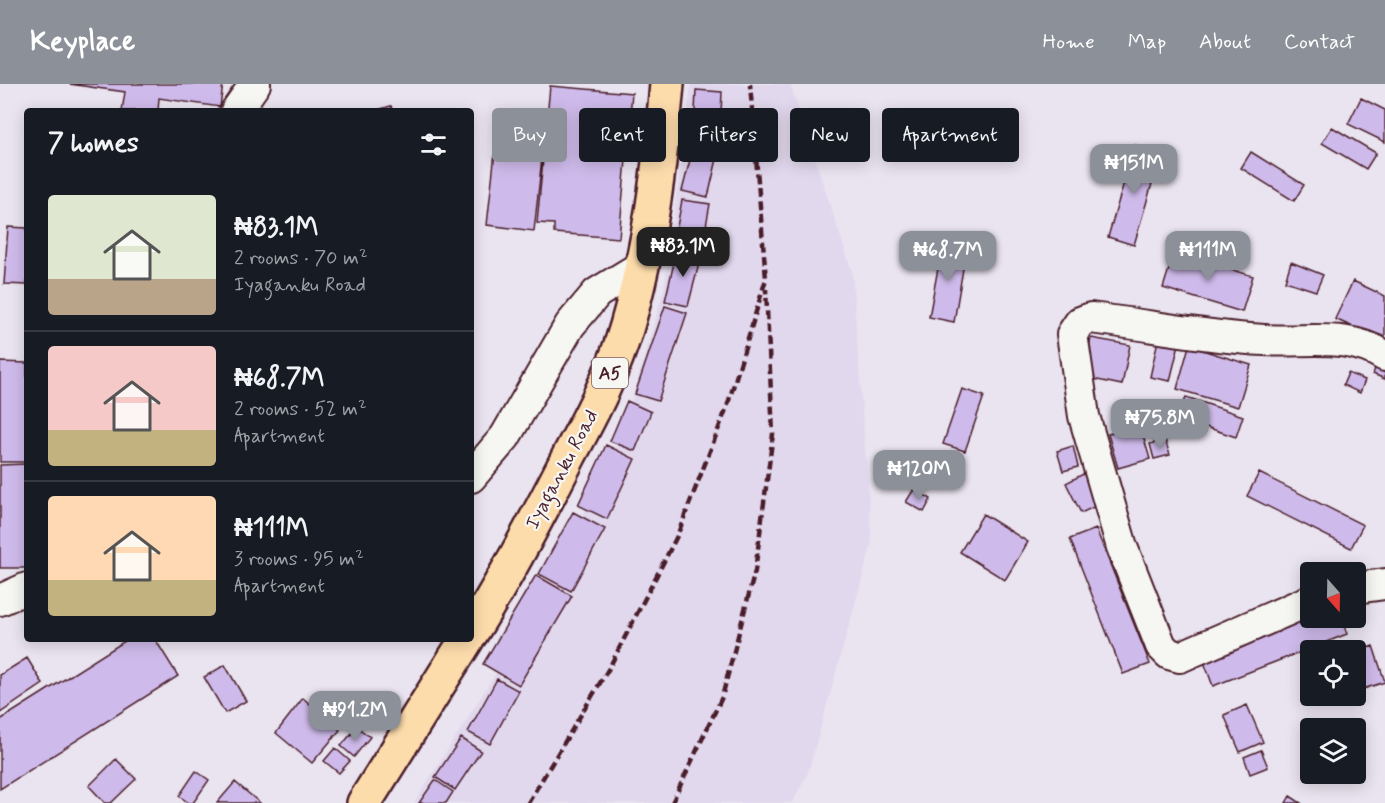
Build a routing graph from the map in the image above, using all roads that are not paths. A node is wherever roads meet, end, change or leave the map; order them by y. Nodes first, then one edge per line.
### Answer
1 (255, 84) edge
2 (667, 84) edge
3 (238, 108) edge
4 (643, 265) junction
5 (1385, 356) edge
6 (474, 473) edge
7 (1385, 584) edge
8 (1366, 587) edge
9 (24, 589) edge
10 (0, 600) edge
11 (1300, 605) edge
12 (474, 628) edge
13 (465, 642) edge
14 (364, 803) edge

1 - 3 street
2 - 4 highway, Iyaganku Road / A5
4 - 6 street
4 - 12 highway, Iyaganku Road / A5
5 - 11 street
7 - 8 street
9 - 10 street
13 - 14 highway

